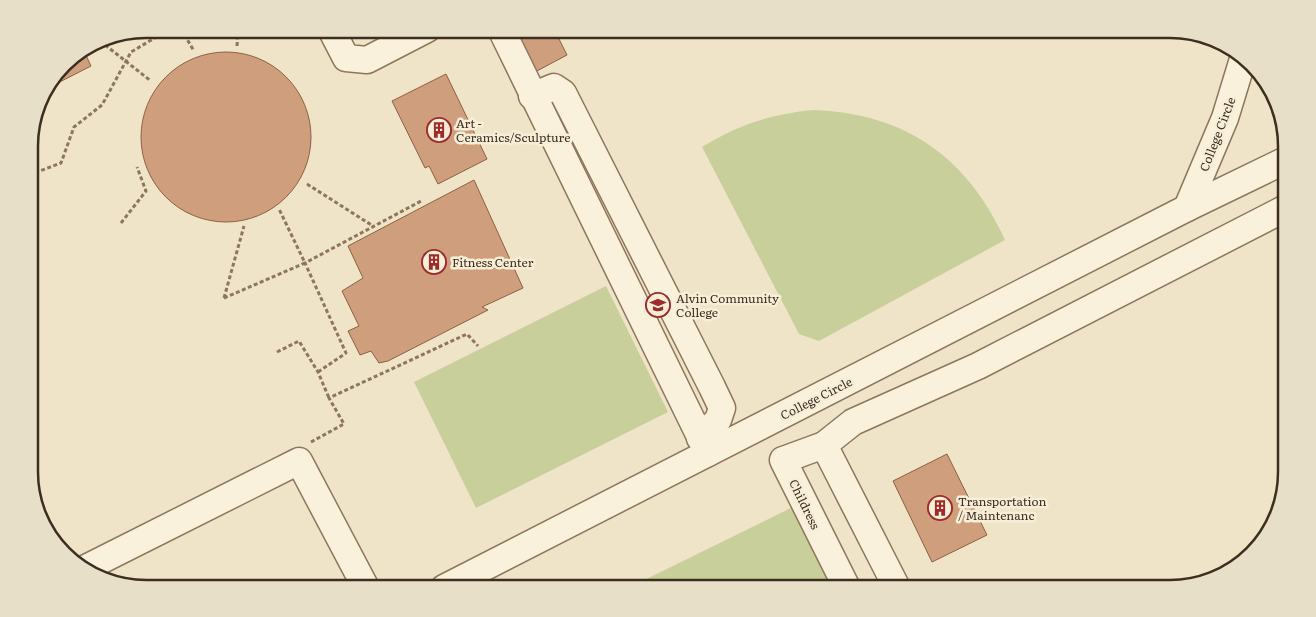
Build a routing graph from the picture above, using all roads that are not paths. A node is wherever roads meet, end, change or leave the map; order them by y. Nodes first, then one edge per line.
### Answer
1 (336, 38) edge
2 (409, 38) edge
3 (505, 38) edge
4 (1241, 64) edge
5 (1278, 164) edge
6 (1187, 208) junction
7 (1278, 212) edge
8 (824, 445) junction
9 (704, 446) junction
10 (92, 565) edge
11 (843, 579) edge
12 (893, 579) edge
13 (362, 580) edge
14 (459, 580) edge

1 - 2 street
3 - 9 street
4 - 6 street, College Circle
5 - 6 street, College Circle
6 - 9 street, College Circle
7 - 8 street, Childress
8 - 11 street, Childress
8 - 12 street
9 - 14 street, College Circle
10 - 13 street

